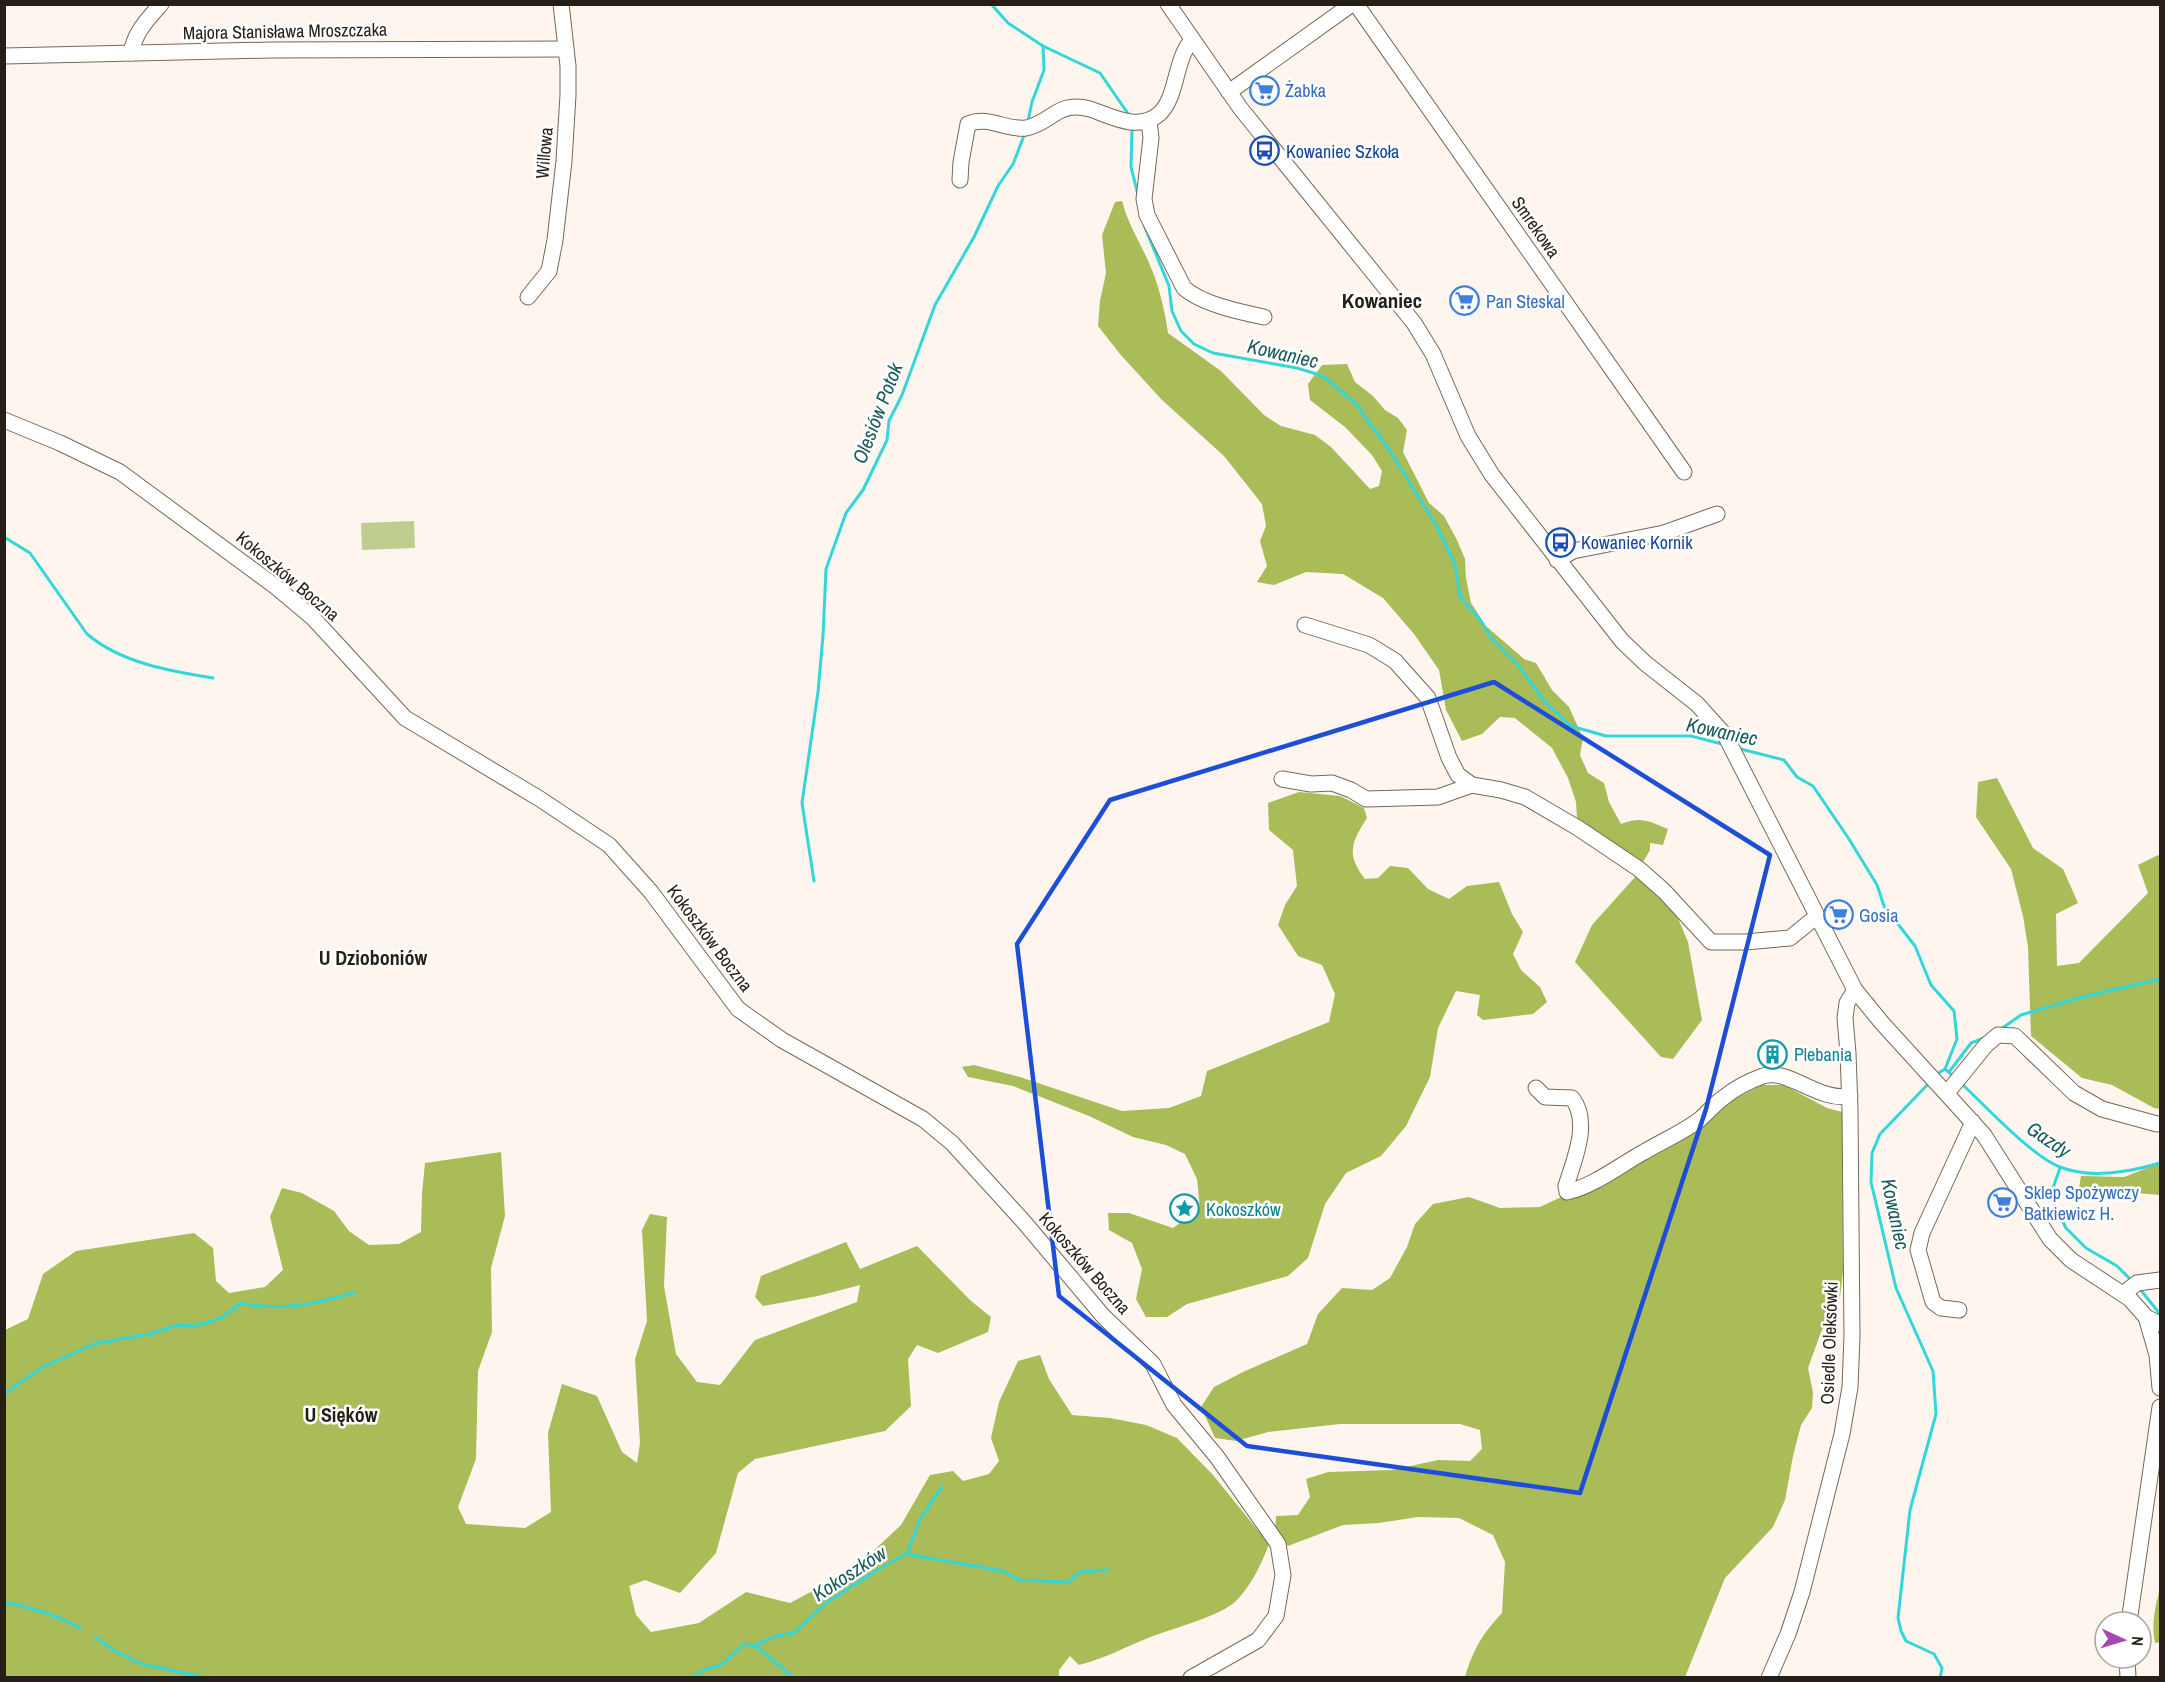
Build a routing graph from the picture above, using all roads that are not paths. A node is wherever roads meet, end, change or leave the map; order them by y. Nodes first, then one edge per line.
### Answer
1 (161, 4) edge
2 (561, 4) edge
3 (1168, 4) edge
4 (1352, 4) edge
5 (1356, 4) edge
6 (1192, 40) junction
7 (565, 49) junction
8 (131, 54) junction
9 (4, 56) edge
10 (1229, 93) junction
11 (1145, 122) junction
12 (960, 180) dead end
13 (528, 297) dead end
14 (1264, 317) dead end
15 (4, 420) edge
16 (1684, 472) dead end
17 (1718, 514) dead end
18 (1557, 560) junction
19 (1305, 625) dead end
20 (1282, 779) dead end
21 (1472, 785) junction
22 (1817, 916) junction
23 (1855, 990) junction
24 (1868, 1007) junction
25 (1847, 1034) junction
26 (1536, 1088) dead end
27 (1948, 1089) junction
28 (1850, 1096) junction
29 (1973, 1122) junction
30 (2157, 1124) dead end
31 (2160, 1280) edge
32 (2129, 1289) junction
33 (1959, 1310) dead end
34 (2153, 1320) edge
35 (2160, 1388) edge
36 (2160, 1407) edge
37 (2131, 1610) edge
38 (1191, 1677) edge
39 (1769, 1677) edge

1 - 8 street
2 - 7 street, Willowa
3 - 6 street
4 - 10 street
5 - 16 street, Smrekowa
6 - 10 street
6 - 11 street
7 - 8 street, Majora Stanisława Mroszczaka
7 - 13 street, Willowa
8 - 9 street, Majora Stanisława Mroszczaka
10 - 18 street
11 - 12 street
11 - 14 street
15 - 38 street, Kokoszków Boczna
17 - 18 street
18 - 22 street
19 - 21 street
20 - 21 street
21 - 22 street
22 - 23 street
23 - 24 street
23 - 25 street, Osiedle Oleksówki
24 - 25 street
24 - 27 street
25 - 28 street, Osiedle Oleksówki
26 - 28 street
27 - 29 street
27 - 30 street
28 - 39 street, Osiedle Oleksówki
29 - 32 street
29 - 33 street
31 - 32 street
32 - 34 street
34 - 35 street
36 - 37 street

